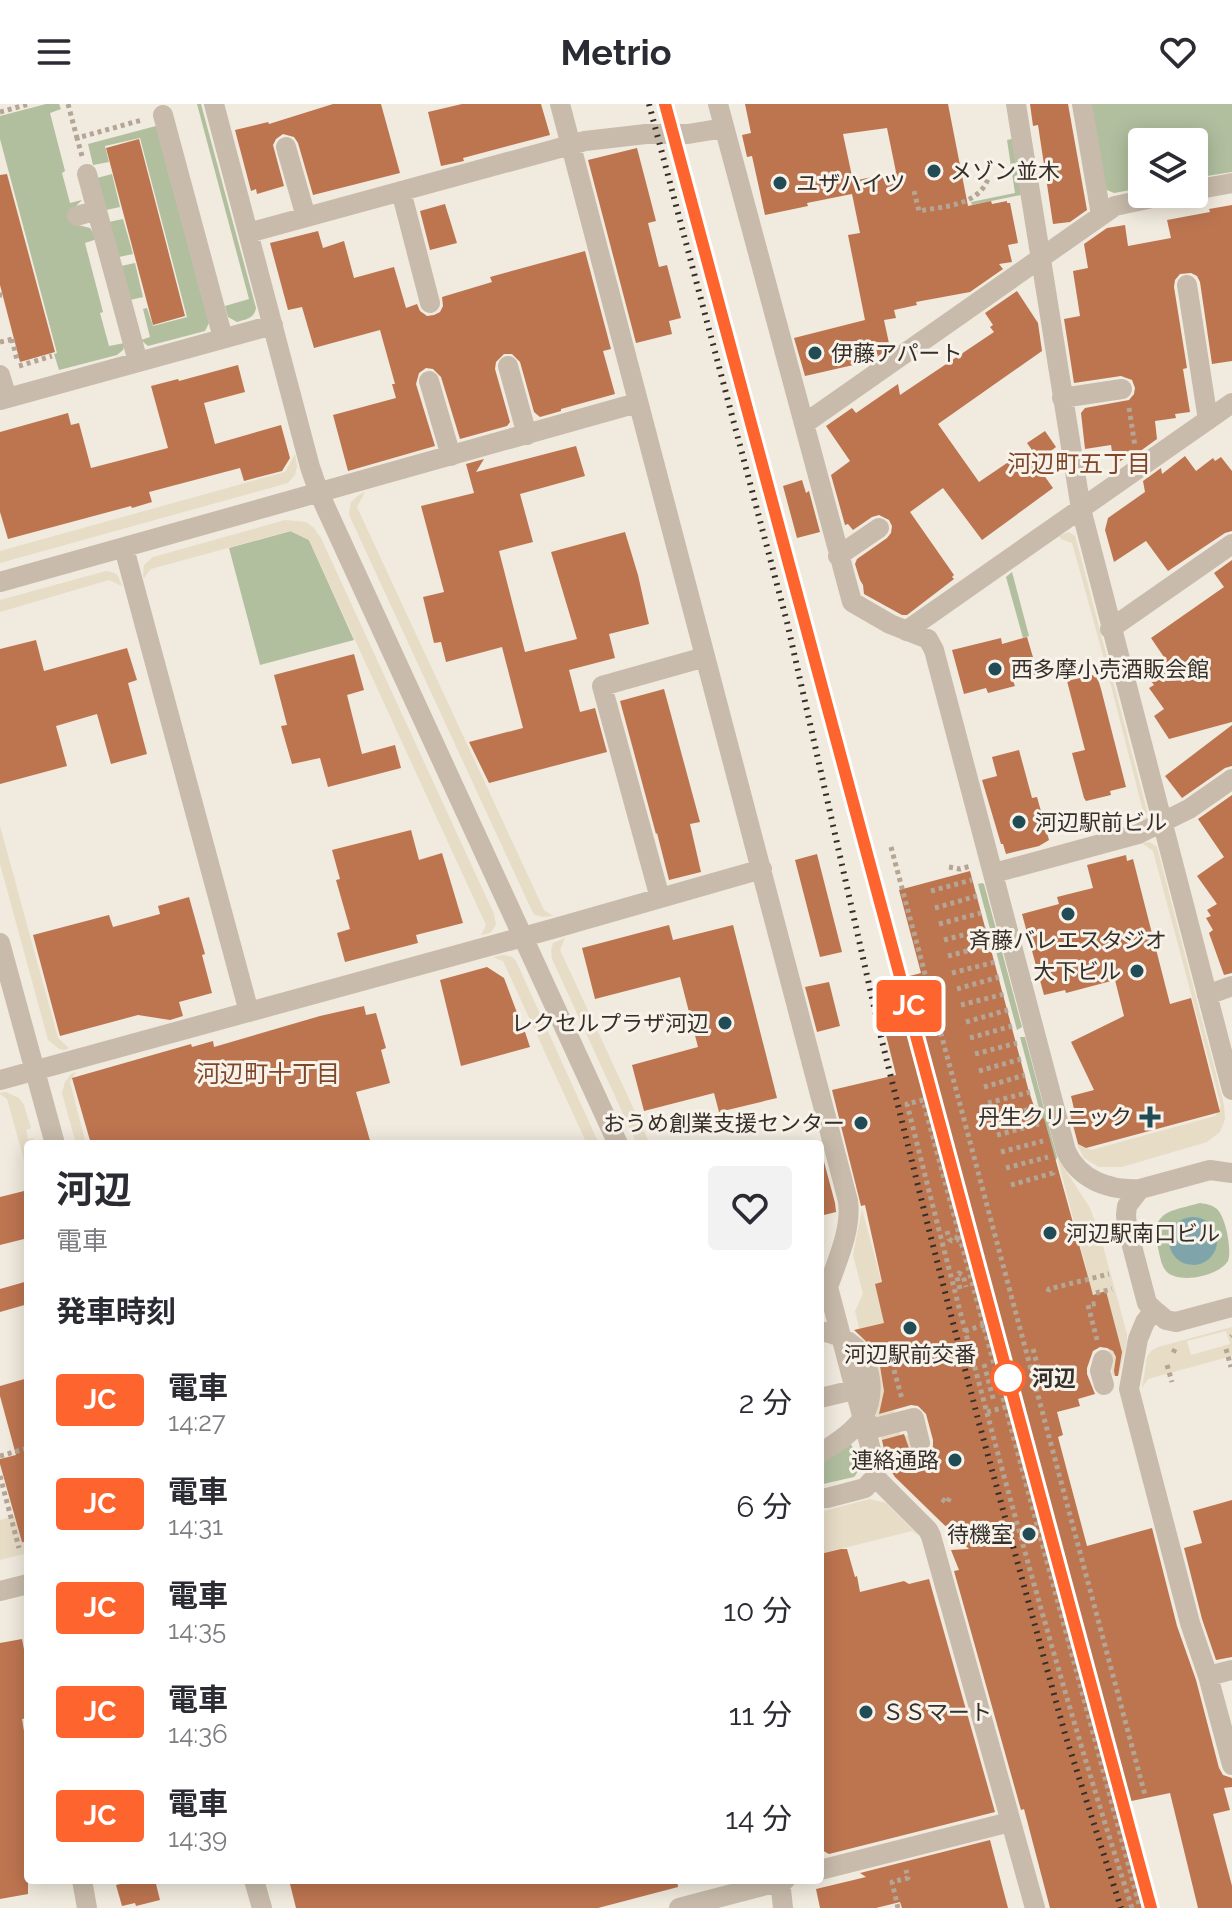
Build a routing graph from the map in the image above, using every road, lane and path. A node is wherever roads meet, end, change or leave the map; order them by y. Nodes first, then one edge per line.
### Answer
1 (29, 104) edge
2 (68, 104) edge
3 (214, 104) edge
4 (560, 104) edge
5 (718, 104) edge
6 (1016, 104) edge
7 (1082, 104) edge
8 (0, 112) edge
9 (163, 115) joint
10 (724, 128) junction
11 (77, 138) junction
12 (570, 145) junction
13 (286, 147) dead end
14 (87, 174) joint
15 (989, 176) dead end
16 (1232, 183) edge
17 (1208, 187) edge
18 (401, 191) junction
19 (914, 191) dead end
20 (1128, 202) edge
21 (1101, 215) junction
22 (306, 217) junction
23 (248, 233) junction
24 (1040, 258) junction
25 (1187, 285) dead end
26 (430, 303) dead end
27 (273, 325) junction
28 (223, 338) junction
29 (0, 342) edge
30 (52, 356) dead end
31 (138, 362) junction
32 (19, 365) junction
33 (508, 366) dead end
34 (429, 381) dead end
35 (2, 388) edge
36 (1122, 389) joint
37 (1062, 398) junction
38 (637, 403) junction
39 (1232, 403) edge
40 (1208, 420) junction
41 (804, 424) junction
42 (527, 435) junction
43 (451, 456) junction
44 (1143, 465) junction
45 (319, 493) junction
46 (1081, 509) junction
47 (879, 528) dead end
48 (1232, 544) edge
49 (124, 548) junction
50 (838, 556) junction
51 (0, 582) edge
52 (1110, 629) junction
53 (906, 631) junction
54 (705, 657) junction
55 (1232, 779) edge
56 (1161, 824) junction
57 (891, 847) dead end
58 (762, 869) junction
59 (994, 873) junction
60 (974, 881) dead end
61 (931, 891) dead end
62 (978, 896) dead end
63 (660, 898) junction
64 (935, 908) dead end
65 (982, 912) dead end
66 (939, 924) dead end
67 (987, 929) dead end
68 (523, 936) junction
69 (944, 940) dead end
70 (0, 943) edge
71 (991, 945) dead end
72 (948, 956) dead end
73 (996, 961) dead end
74 (952, 973) dead end
75 (1000, 977) dead end
76 (1232, 986) edge
77 (957, 989) dead end
78 (1005, 994) dead end
79 (1207, 995) junction
80 (961, 1005) dead end
81 (1009, 1010) dead end
82 (249, 1012) junction
83 (966, 1022) dead end
84 (1013, 1026) dead end
85 (970, 1038) dead end
86 (1018, 1043) dead end
87 (975, 1054) dead end
88 (1022, 1059) dead end
89 (35, 1070) junction
90 (979, 1071) dead end
91 (1026, 1075) dead end
92 (0, 1080) edge
93 (984, 1087) dead end
94 (1232, 1090) edge
95 (1031, 1091) dead end
96 (988, 1103) dead end
97 (1035, 1108) dead end
98 (993, 1119) dead end
99 (1040, 1124) dead end
100 (997, 1135) dead end
101 (54, 1140) edge
102 (616, 1140) edge
103 (1044, 1140) dead end
104 (1001, 1152) dead end
105 (1049, 1156) dead end
106 (1051, 1166) dead end
107 (1006, 1168) dead end
108 (1232, 1173) edge
109 (1011, 1185) dead end
110 (1140, 1189) junction
111 (958, 1228) junction
112 (947, 1231) junction
113 (939, 1232) junction
114 (969, 1271) junction
115 (959, 1273) junction
116 (1109, 1274) dead end
117 (951, 1276) junction
118 (824, 1285) edge
119 (963, 1288) dead end
120 (1112, 1289) dead end
121 (1048, 1292) dead end
122 (1096, 1293) dead end
123 (1098, 1303) dead end
124 (1232, 1307) edge
125 (1154, 1310) junction
126 (1090, 1314) dead end
127 (984, 1325) junction
128 (965, 1331) junction
129 (824, 1332) edge
130 (1033, 1349) dead end
131 (1226, 1349) dead end
132 (992, 1352) dead end
133 (888, 1358) dead end
134 (1103, 1360) dead end
135 (984, 1364) dead end
136 (1167, 1365) dead end
137 (1231, 1367) edge
138 (997, 1374) junction
139 (978, 1379) junction
140 (1172, 1382) dead end
141 (1104, 1385) dead end
142 (1044, 1389) dead end
143 (854, 1390) junction
144 (900, 1393) dead end
145 (824, 1397) edge
146 (1003, 1408) junction
147 (987, 1412) junction
148 (861, 1419) junction
149 (928, 1433) dead end
150 (24, 1449) edge
151 (824, 1450) edge
152 (0, 1456) edge
153 (0, 1476) edge
154 (875, 1477) junction
155 (3, 1489) edge
156 (824, 1498) edge
157 (19, 1548) dead end
158 (24, 1588) edge
159 (0, 1591) edge
160 (1232, 1670) edge
161 (1208, 1676) junction
162 (1232, 1765) edge
163 (1145, 1795) dead end
164 (1010, 1822) junction
165 (902, 1850) junction
166 (824, 1869) edge
167 (83, 1884) edge
168 (255, 1884) edge
169 (767, 1884) edge
170 (782, 1884) edge
171 (87, 1908) edge
172 (262, 1908) edge
173 (679, 1908) edge
174 (783, 1908) edge
175 (898, 1908) edge
176 (1035, 1908) edge
177 (1132, 1908) edge
178 (1140, 1908) edge

1 - 8 path
2 - 11 path
3 - 23 street
4 - 12 street
5 - 10 street
6 - 24 street
7 - 21 street
9 - 11 path
9 - 28 street
10 - 12 street
10 - 41 street
11 - 14 path
12 - 18 street
12 - 38 street
13 - 22 street
14 - 31 street
15 - 19 path
16 - 17 street
18 - 22 street
18 - 26 street
20 - 21 street
21 - 24 street
22 - 23 street
23 - 27 street
24 - 37 street
24 - 41 street
25 - 40 street
27 - 28 street
27 - 45 street
28 - 31 street
29 - 32 path
30 - 32 path
31 - 35 street
32 - 35 path
33 - 42 street
34 - 43 street
36 - 37 street
36 - 44 path
37 - 46 street
38 - 42 street
38 - 54 street
39 - 40 street
40 - 44 street
41 - 50 street
42 - 43 street
43 - 45 street
44 - 46 street
45 - 49 street
45 - 68 street
46 - 52 street
46 - 53 street
47 - 50 street
48 - 52 street
49 - 51 street
49 - 82 street
50 - 53 street
52 - 56 street
53 - 59 street
54 - 58 street
54 - 63 street
55 - 56 street
56 - 59 street
56 - 79 street
57 - 163 path
58 - 63 street
58 - 118 street
59 - 110 street
60 - 61 path
62 - 64 path
63 - 68 street
65 - 66 path
67 - 69 path
68 - 82 street
68 - 102 street
70 - 89 street
71 - 72 path
73 - 74 path
75 - 77 path
76 - 79 street
78 - 80 path
79 - 94 street
81 - 83 path
82 - 89 street
84 - 85 path
86 - 87 path
88 - 90 path
89 - 92 street
89 - 101 street
91 - 93 path
95 - 96 path
97 - 98 path
99 - 100 path
103 - 104 path
105 - 107 path
106 - 109 path
108 - 110 street
110 - 125 street
111 - 112 path
111 - 113 path
111 - 114 path
112 - 113 path
112 - 132 path
113 - 117 path
114 - 115 path
114 - 127 path
115 - 117 path
115 - 119 path
116 - 121 path
117 - 128 path
118 - 143 street
120 - 122 path
123 - 126 path
124 - 125 street
125 - 161 street
127 - 128 path
127 - 138 path
128 - 139 path
129 - 148 street
130 - 142 path
131 - 137 path
133 - 144 path
134 - 141 street
135 - 146 path
136 - 140 path
138 - 139 path
138 - 146 path
139 - 147 path
143 - 145 street
143 - 154 street
146 - 147 path
146 - 178 path
147 - 177 path
148 - 149 street
148 - 151 street
150 - 152 path
153 - 155 path
154 - 156 street
154 - 164 street
155 - 157 path
158 - 159 street
160 - 161 street
161 - 162 street
164 - 165 street
164 - 176 street
165 - 166 street
165 - 175 path
167 - 171 street
168 - 172 street
169 - 173 street
170 - 174 street

